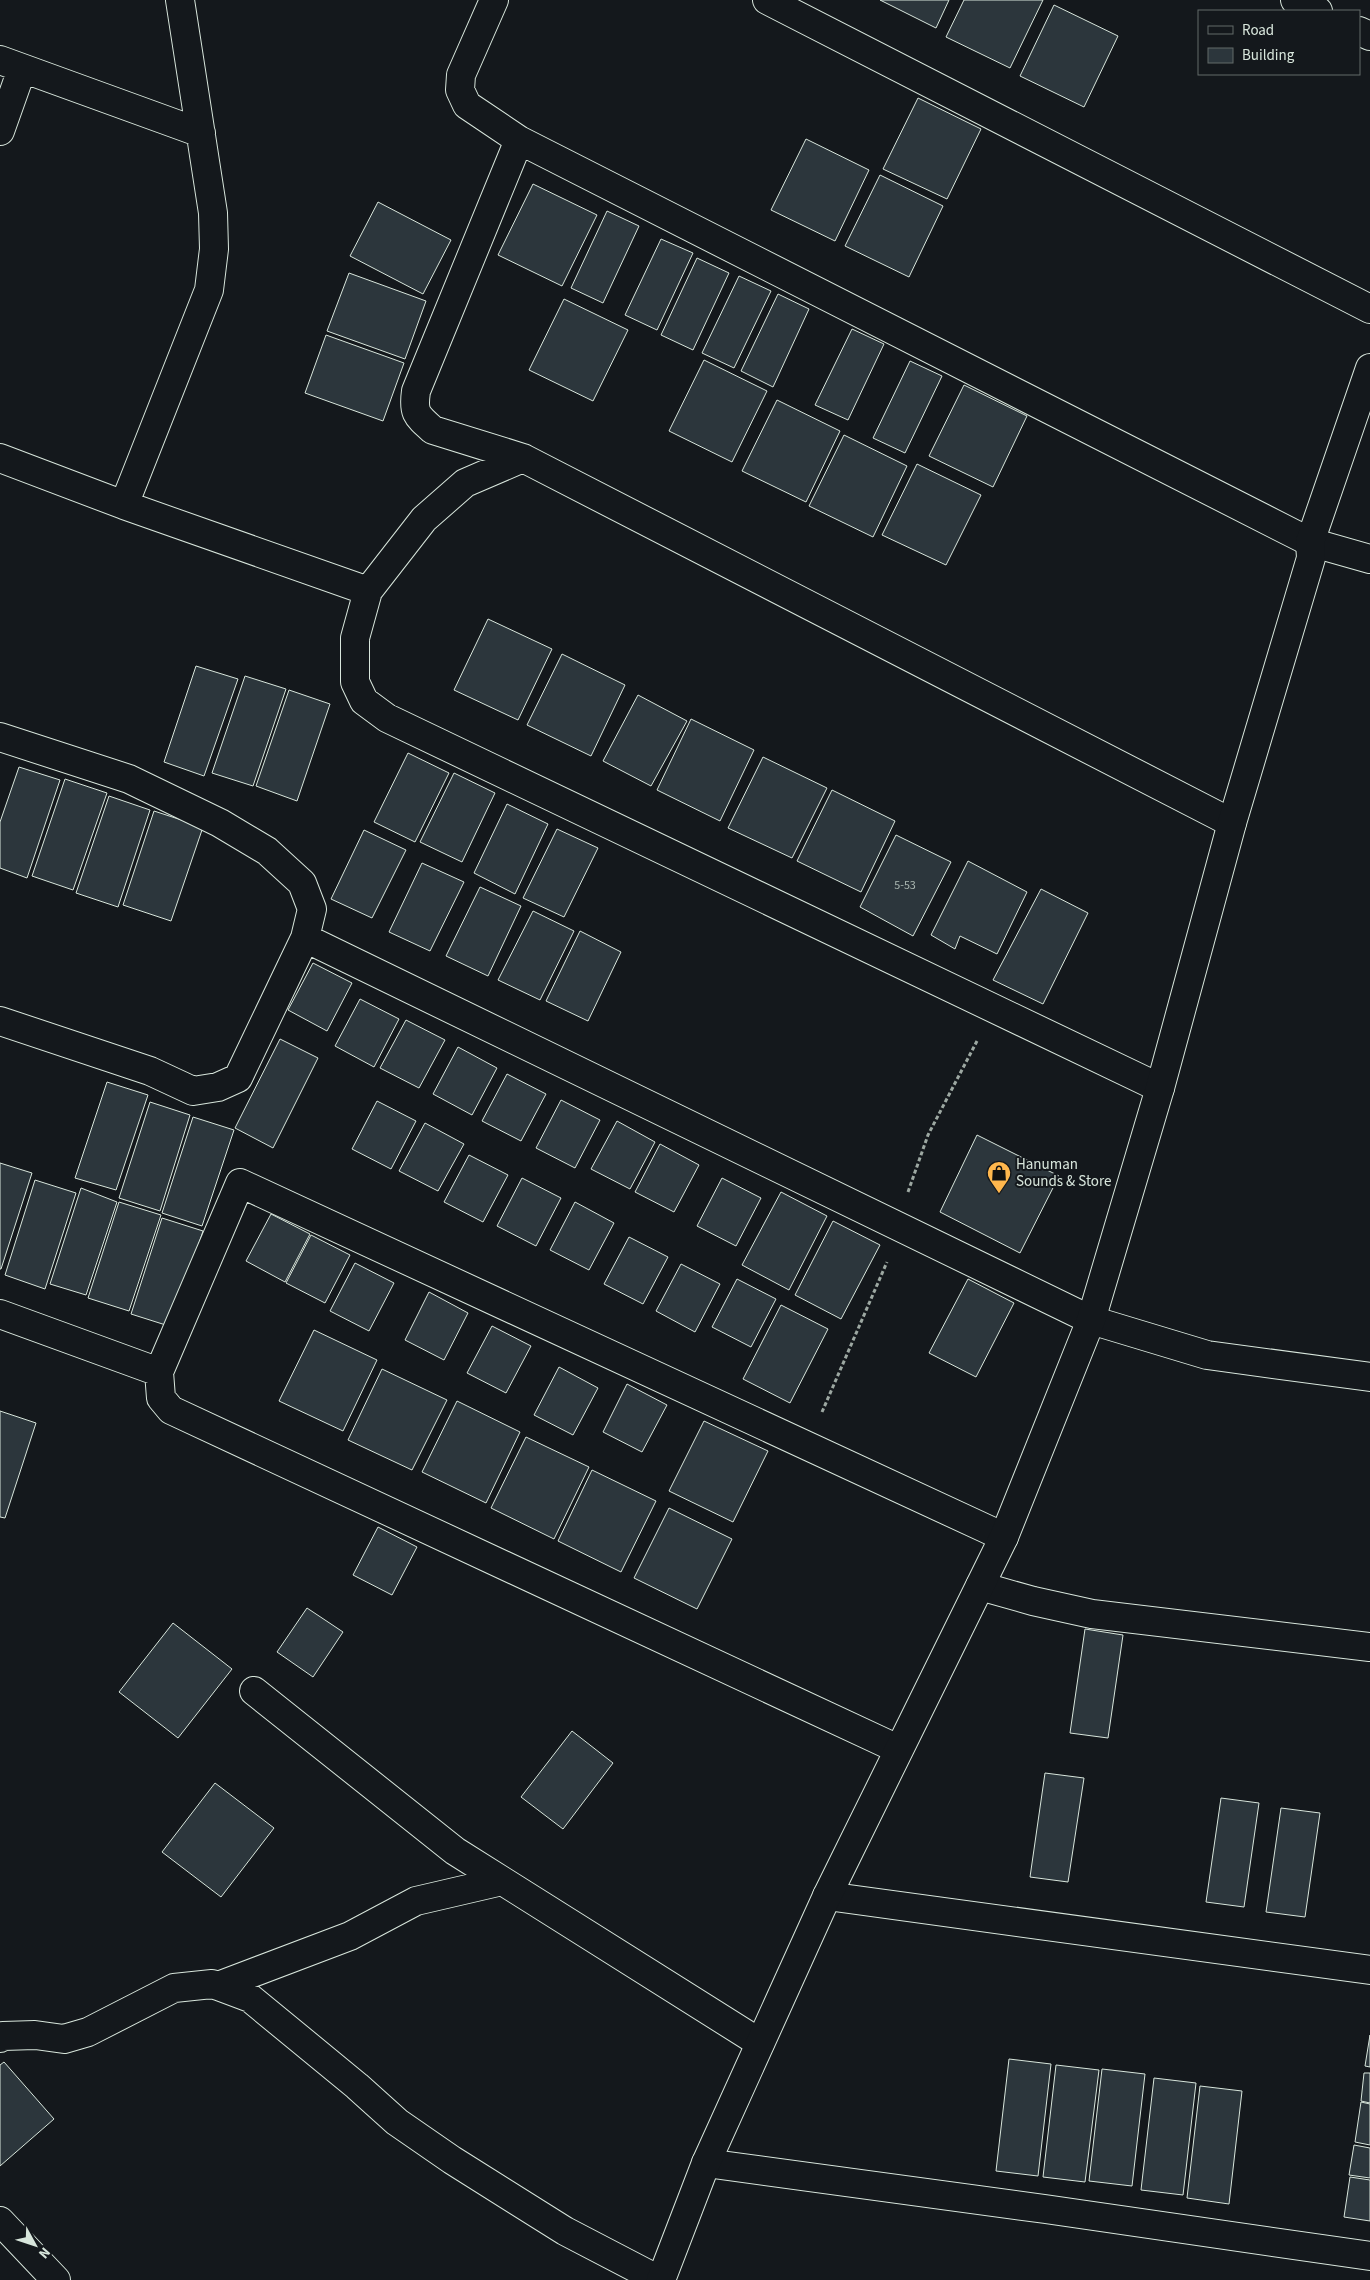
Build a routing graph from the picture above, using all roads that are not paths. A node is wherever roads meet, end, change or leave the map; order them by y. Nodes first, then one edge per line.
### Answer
1 (180, 0) edge
2 (494, 0) edge
3 (767, 0) edge
4 (1295, 0) edge
5 (1316, 10) edge
6 (11, 64) edge
7 (0, 131) edge
8 (201, 133) junction
9 (519, 140) junction
10 (1370, 309) edge
11 (1370, 368) edge
12 (0, 458) edge
13 (523, 458) junction
14 (124, 505) junction
15 (1310, 542) junction
16 (1370, 559) edge
17 (368, 592) junction
18 (0, 737) edge
19 (1232, 823) junction
20 (305, 938) junction
21 (0, 1021) edge
22 (1160, 1088) junction
23 (0, 1314) edge
24 (1091, 1320) junction
25 (159, 1372) junction
26 (1370, 1377) edge
27 (1004, 1537) junction
28 (980, 1586) junction
29 (1370, 1647) edge
30 (254, 1691) dead end
31 (898, 1749) junction
32 (502, 1881) junction
33 (826, 1896) junction
34 (1370, 1970) edge
35 (218, 1986) junction
36 (0, 2038) edge
37 (760, 2043) junction
38 (706, 2163) junction
39 (0, 2221) edge
40 (1370, 2256) edge
41 (56, 2280) edge
42 (660, 2280) edge

1 - 8 street
2 - 9 street
3 - 10 street
4 - 5 street
6 - 7 street
6 - 8 street
8 - 14 street
9 - 13 street
9 - 15 street
11 - 15 street
12 - 14 street
13 - 17 street
13 - 19 street
14 - 17 street
15 - 16 street
15 - 19 street
17 - 22 street
18 - 20 street
19 - 22 street
20 - 21 street
20 - 24 street
22 - 24 street
23 - 25 street
24 - 26 street
24 - 27 street
25 - 27 street
25 - 31 street
27 - 28 street
28 - 29 street
28 - 31 street
30 - 32 street
31 - 33 street
32 - 35 street
32 - 37 street
33 - 34 street
33 - 37 street
35 - 36 street
35 - 42 street
37 - 38 street
38 - 40 street
38 - 42 street
39 - 41 street

